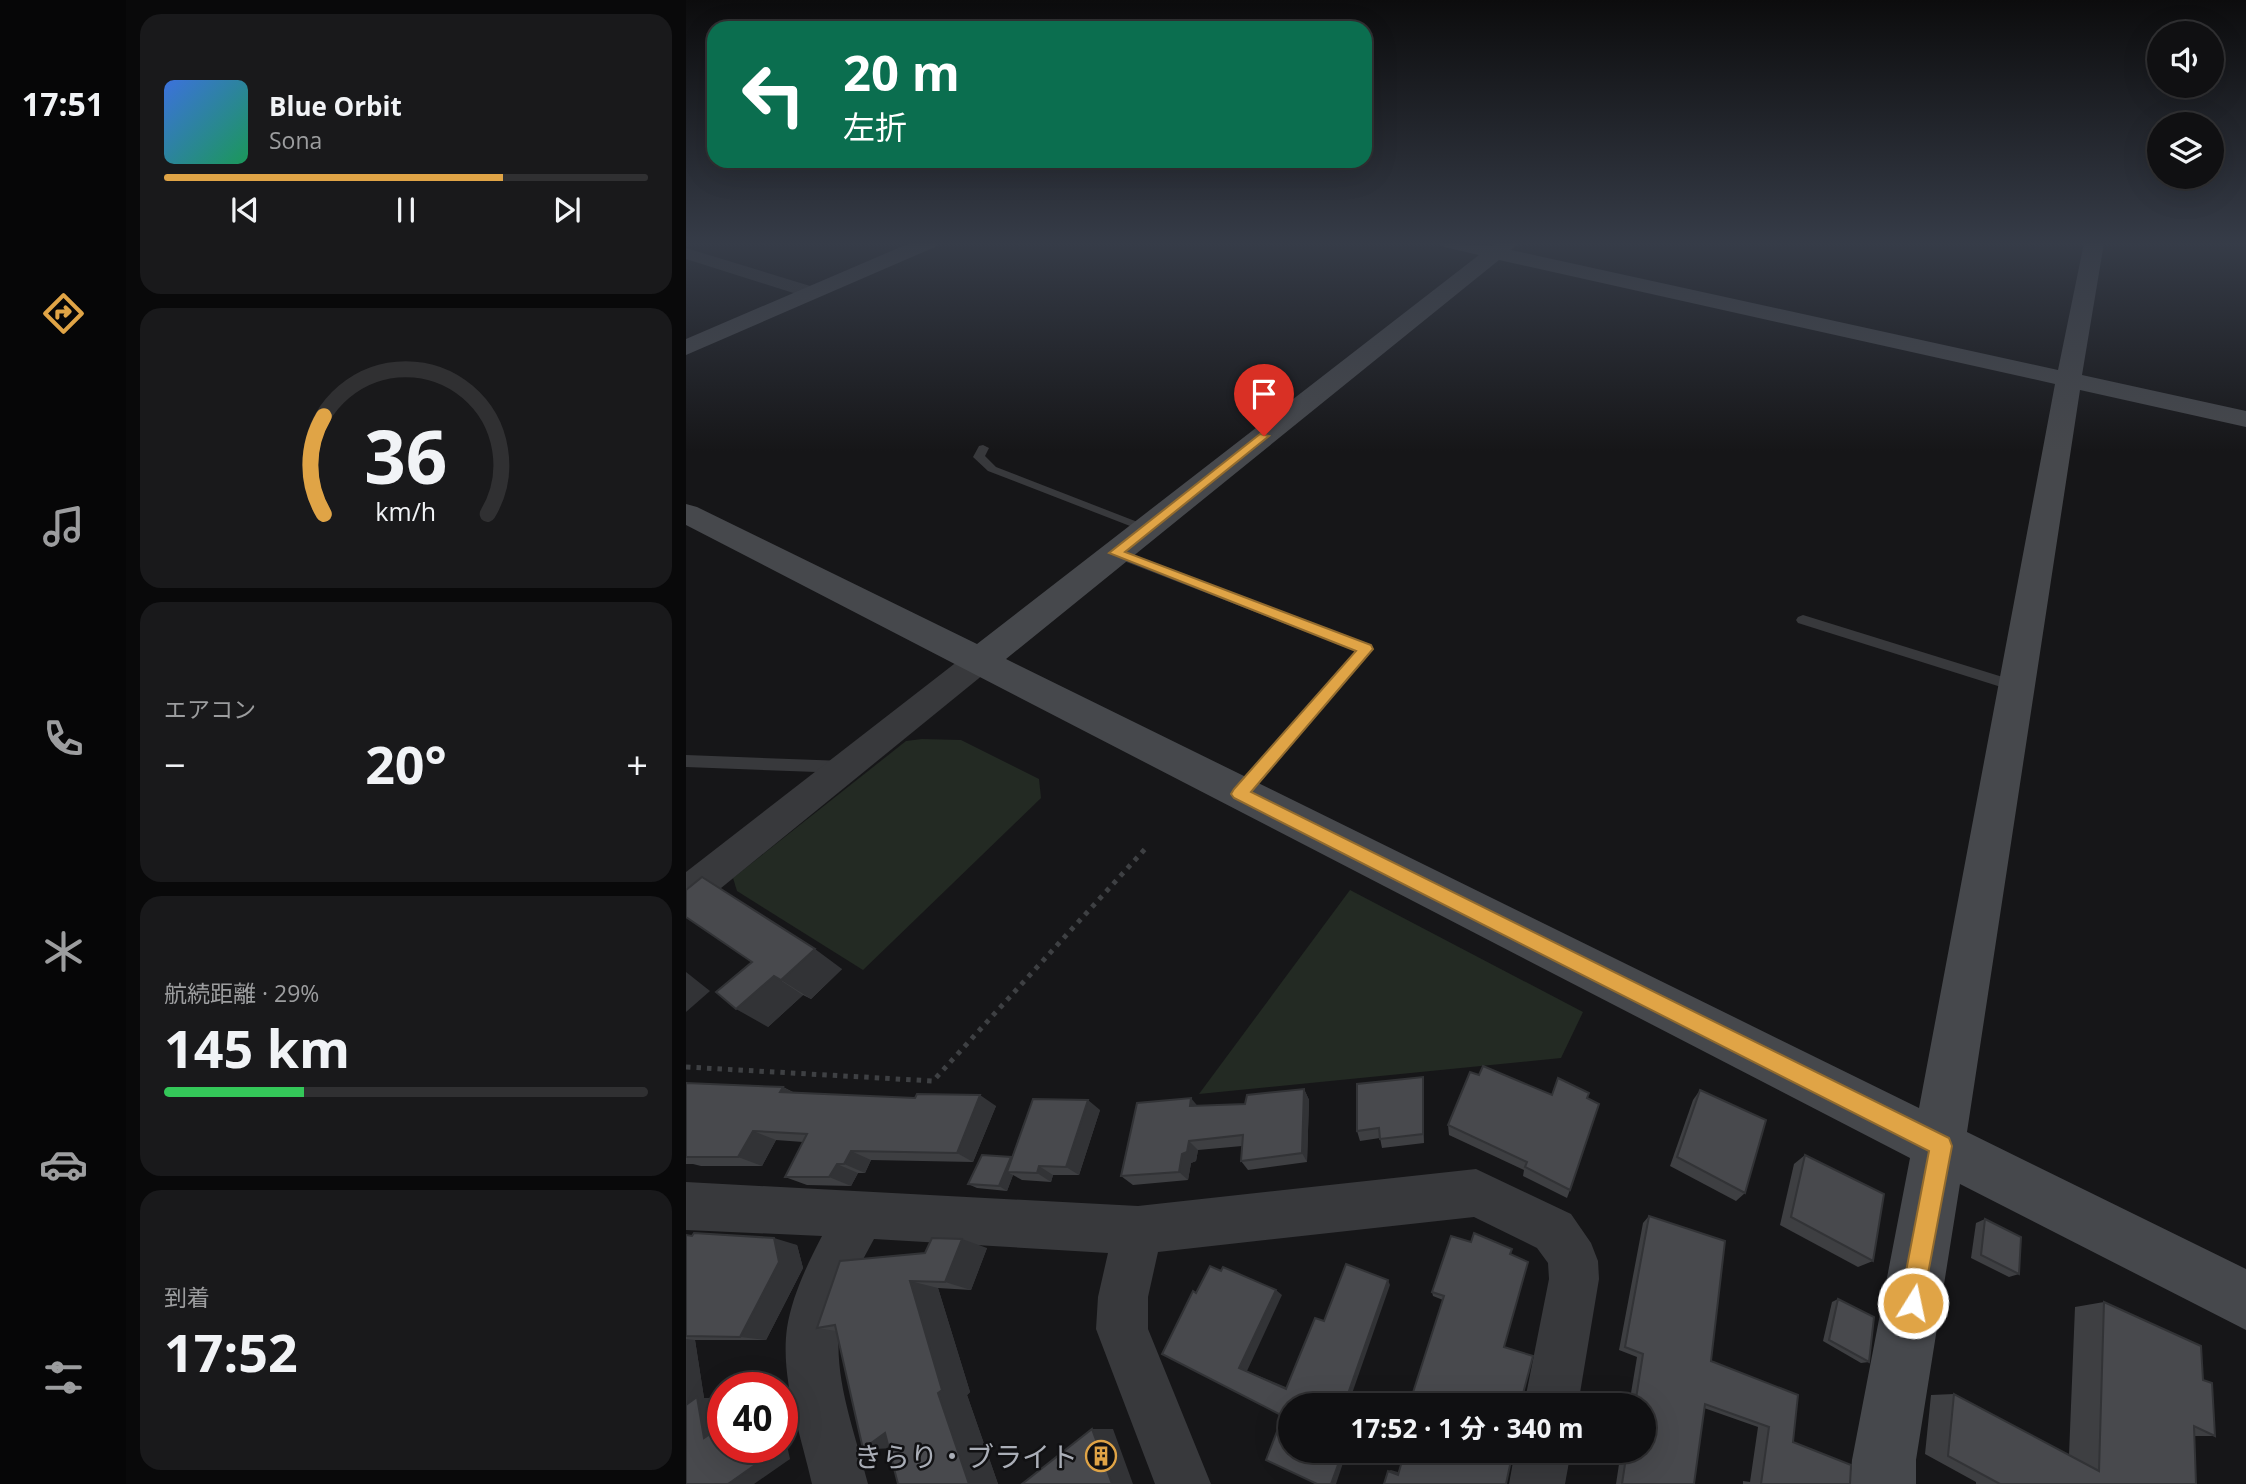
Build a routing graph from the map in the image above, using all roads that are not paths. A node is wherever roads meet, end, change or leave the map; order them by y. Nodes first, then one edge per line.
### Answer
1 (769, 312) edge
2 (1421, 312) edge
3 (1778, 312) edge
4 (2081, 312) edge
5 (686, 348) edge
6 (2068, 380) junction
7 (2246, 419) edge
8 (984, 448) dead end
9 (686, 513) edge
10 (1147, 528) junction
11 (1116, 553) junction
12 (1802, 620) dead end
13 (978, 662) junction
14 (2017, 687) junction
15 (686, 761) edge
16 (846, 767) junction
17 (1240, 794) junction
18 (686, 894) edge
19 (1941, 1146) junction
20 (686, 1206) edge
21 (861, 1214) junction
22 (1138, 1230) junction
23 (2246, 1300) edge
24 (1553, 1393) edge
25 (1541, 1463) edge
26 (840, 1484) edge
27 (1183, 1484) edge
28 (1537, 1484) edge
29 (1883, 1484) edge

1 - 5 street
2 - 10 street
3 - 6 street
4 - 6 street
6 - 7 street
6 - 14 street
8 - 10 lane
9 - 13 street
10 - 11 street
11 - 13 street
11 - 17 lane
12 - 14 lane
13 - 16 street
13 - 17 street
14 - 19 street
15 - 16 lane
16 - 18 street
17 - 19 street
19 - 23 street
19 - 29 street
20 - 21 street
21 - 22 street
21 - 26 street
22 - 24 street
22 - 27 street
25 - 28 street

